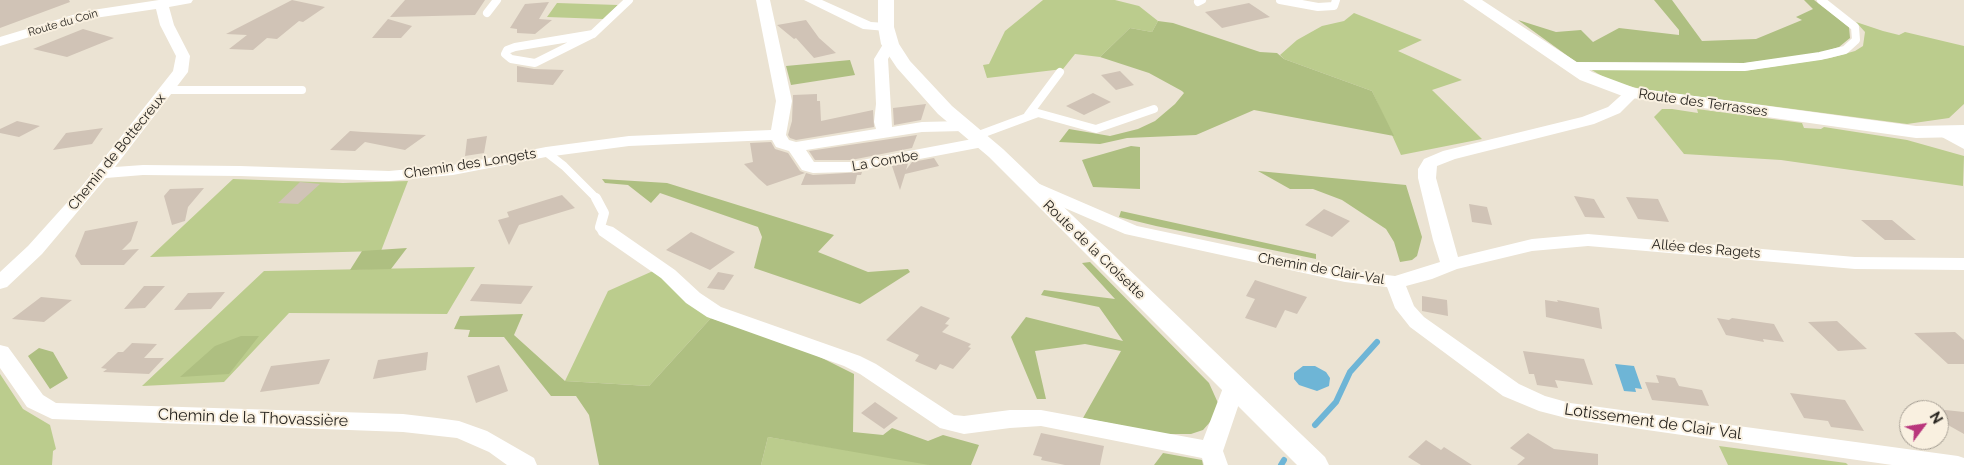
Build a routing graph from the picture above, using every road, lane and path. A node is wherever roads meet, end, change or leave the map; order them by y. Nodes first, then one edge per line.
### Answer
1 (186, 0) edge
2 (496, 0) edge
3 (629, 0) edge
4 (763, 0) edge
5 (811, 0) edge
6 (886, 0) edge
7 (1280, 0) edge
8 (1336, 0) edge
9 (1471, 0) edge
10 (1821, 0) edge
11 (132, 3) edge
12 (161, 4) junction
13 (487, 13) dead end
14 (593, 34) junction
15 (888, 35) junction
16 (0, 42) edge
17 (1571, 66) junction
18 (1060, 72) dead end
19 (166, 90) junction
20 (302, 90) dead end
21 (1632, 93) junction
22 (1154, 109) dead end
23 (1028, 115) junction
24 (885, 132) junction
25 (778, 135) junction
26 (974, 135) junction
27 (1958, 135) edge
28 (795, 147) junction
29 (546, 152) junction
30 (102, 173) junction
31 (1028, 185) junction
32 (606, 231) joint
33 (1964, 264) edge
34 (1451, 265) junction
35 (1394, 282) junction
36 (0, 283) edge
37 (0, 352) edge
38 (1234, 386) junction
39 (1213, 458) edge
40 (525, 465) edge
41 (1315, 465) edge
42 (1958, 465) edge

1 - 12 street, Route du Coin
2 - 13 lane
3 - 14 lane
4 - 25 street
5 - 15 street
6 - 15 street
7 - 8 lane
9 - 17 street, Route des Terrasses
10 - 17 lane
11 - 12 street, Route du Coin
11 - 16 street, Route du Coin
12 - 19 street, Chemin de Bottecreux
14 - 14 lane
15 - 24 street, La Combe
15 - 26 street, Route de la Croisette
17 - 21 street, Route des Terrasses
18 - 23 lane
19 - 20 lane
19 - 30 street, Chemin de Bottecreux
21 - 27 street, Route des Terrasses
21 - 34 street
22 - 23 lane
23 - 26 lane
24 - 26 street, La Combe
24 - 28 street, La Combe
25 - 28 street, La Combe
25 - 29 street, Chemin des Longets
26 - 28 street, La Combe
26 - 31 street, Route de la Croisette
29 - 30 street, Chemin des Longets
29 - 32 lane
30 - 36 street, Chemin de Bottecreux
31 - 35 street, Chemin de Clair-Val
31 - 38 street, Route de la Croisette
32 - 39 street
33 - 34 street, Allée des Ragets
34 - 35 street, Chemin de Clair-Val
35 - 42 street, Lotissement de Clair Val
37 - 40 street, Chemin de la Thovassière
38 - 39 street
38 - 41 street, Route de la Croisette

